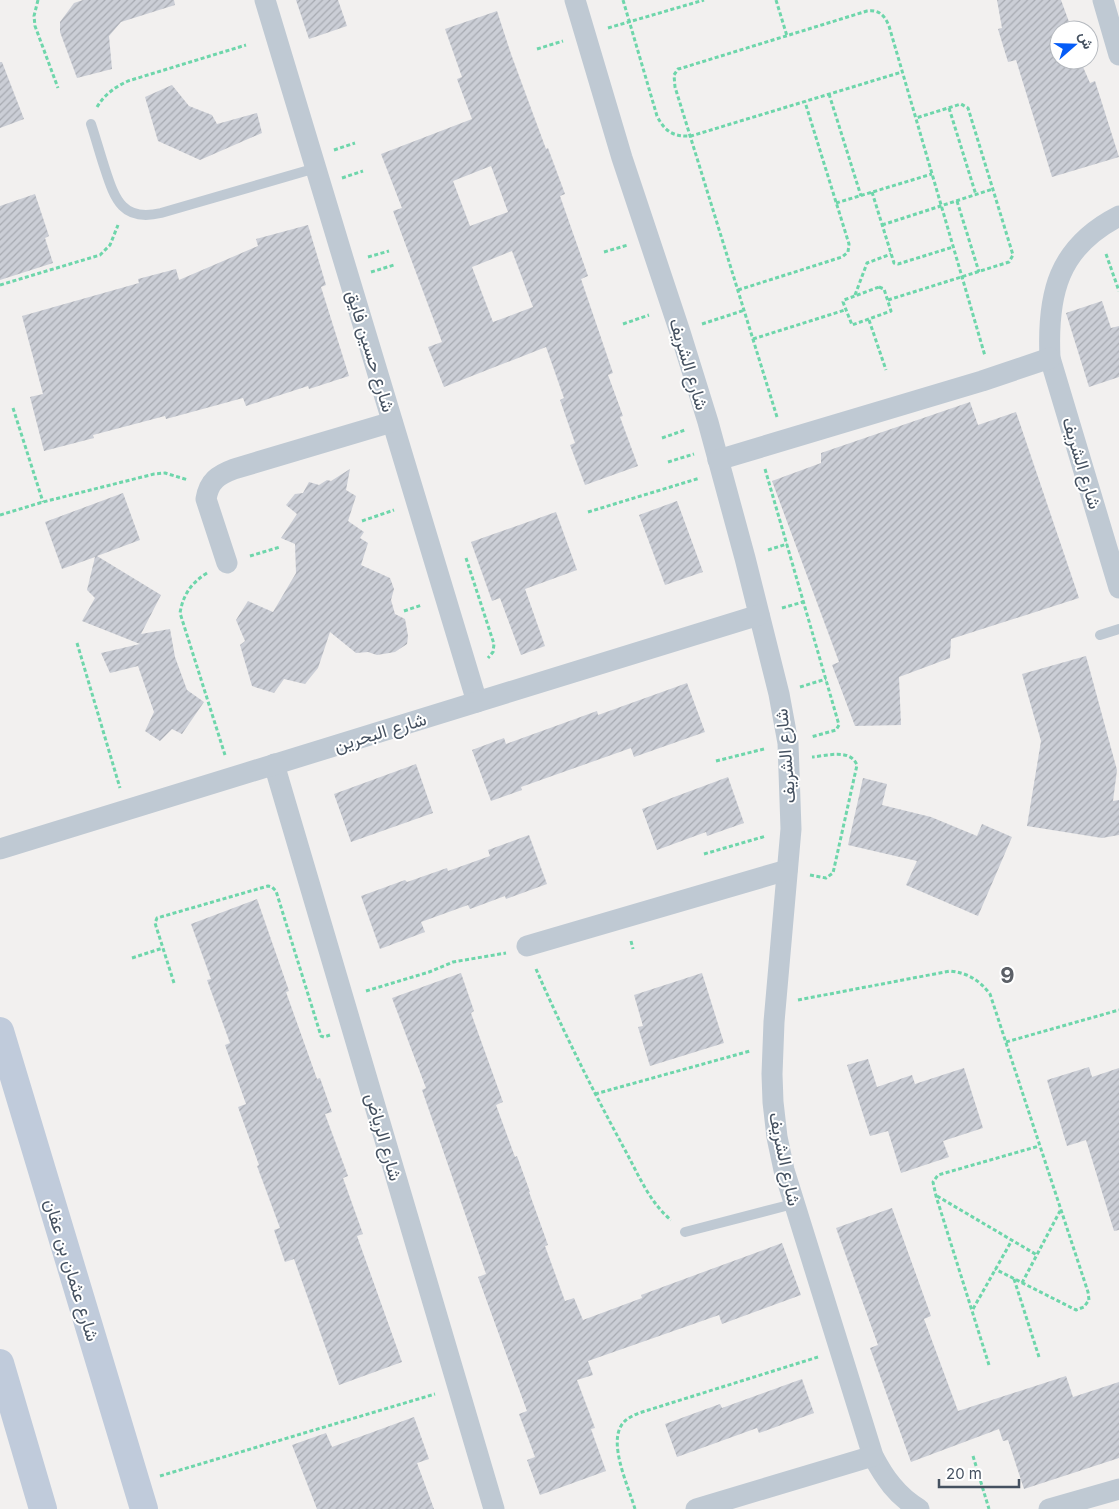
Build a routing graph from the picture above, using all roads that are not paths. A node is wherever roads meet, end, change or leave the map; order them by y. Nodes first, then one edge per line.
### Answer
1 (265, 0) edge
2 (575, 0) edge
3 (1103, 0) edge
4 (1119, 55) edge
5 (91, 124) road end
6 (316, 168) junction
7 (1119, 216) edge
8 (1050, 358) junction
9 (392, 422) junction
10 (719, 466) junction
11 (227, 563) road end
12 (1119, 588) edge
13 (760, 615) junction
14 (1119, 629) edge
15 (1100, 635) dead end
16 (477, 702) junction
17 (274, 764) junction
18 (0, 848) edge
19 (787, 870) junction
20 (527, 946) road end
21 (0, 1032) edge
22 (793, 1204) junction
23 (685, 1232) road end
24 (0, 1363) edge
25 (873, 1456) junction
26 (1119, 1489) edge
27 (736, 1503) edge
28 (43, 1509) edge
29 (144, 1509) edge
30 (494, 1509) edge
31 (696, 1509) edge
32 (919, 1509) edge
33 (1049, 1509) edge

1 - 6 street, شارع حسين فايق
2 - 10 street, شارع الشريف
3 - 4 street
5 - 6 lane
6 - 9 street, شارع حسين فايق
7 - 8 street, شارع الشريف
8 - 10 street
8 - 12 street, شارع الشريف
9 - 11 street
9 - 16 street, شارع حسين فايق
10 - 13 street, شارع الشريف
13 - 16 street, شارع البحرين
13 - 19 street, شارع الشريف
14 - 15 lane
16 - 17 street, شارع البحرين
17 - 18 street, شارع البحرين
17 - 30 street, شارع الرياض
19 - 20 street
19 - 22 street, شارع الشريف
21 - 29 main road, شارع عثمان بن عفان
22 - 23 lane
22 - 25 street, شارع الشريف
24 - 28 main road
25 - 27 street
25 - 32 street, شارع الشريف
26 - 33 street
27 - 31 street

